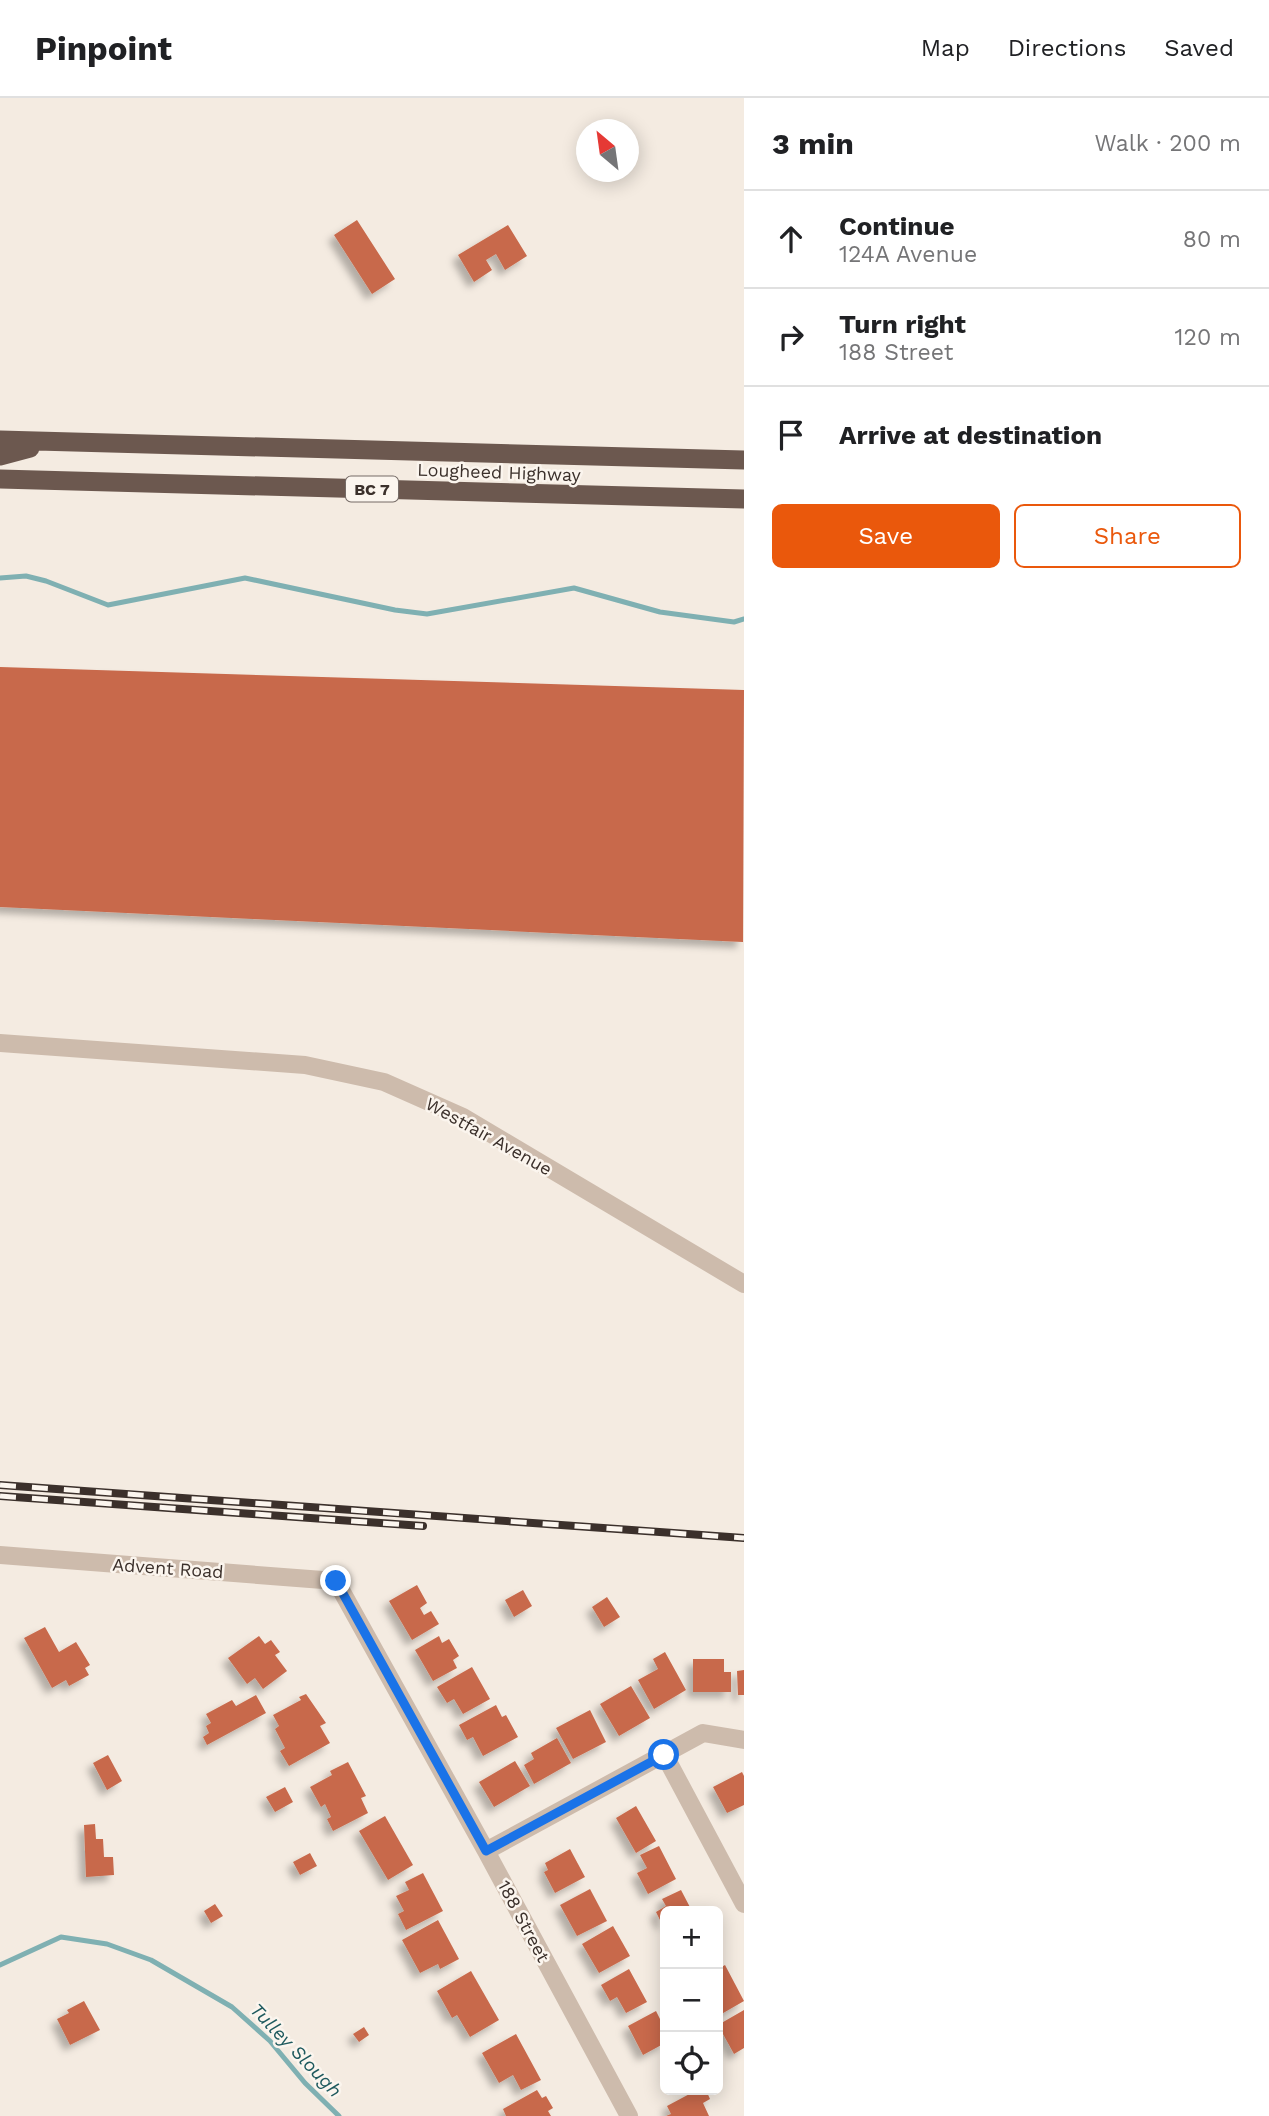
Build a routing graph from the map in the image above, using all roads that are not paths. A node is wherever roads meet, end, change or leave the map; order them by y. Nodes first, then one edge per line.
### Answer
1 (0, 440) edge
2 (55, 442) junction
3 (0, 456) edge
4 (744, 460) edge
5 (0, 479) edge
6 (744, 499) edge
7 (0, 1043) edge
8 (744, 1284) edge
9 (0, 1555) edge
10 (336, 1581) joint
11 (744, 1740) edge
12 (664, 1755) junction
13 (486, 1851) junction
14 (744, 1904) edge
15 (629, 2116) edge

1 - 2 highway, Lougheed Highway / BC 7
2 - 3 highway
2 - 4 highway, Lougheed Highway / BC 7
5 - 6 highway, Lougheed Highway / BC 7
7 - 8 street, Westfair Avenue
9 - 10 street, Advent Road
10 - 13 street, 188 Street
11 - 12 street
12 - 13 street
12 - 14 street
13 - 15 street, 188 Street

